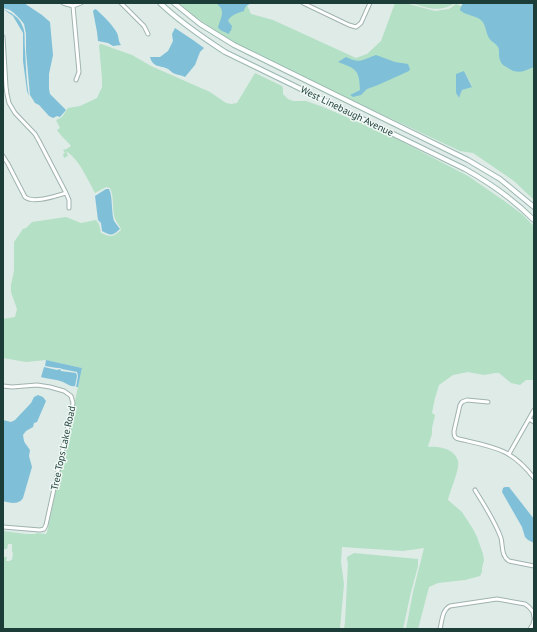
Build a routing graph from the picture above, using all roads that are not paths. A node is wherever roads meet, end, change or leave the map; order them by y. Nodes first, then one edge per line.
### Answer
1 (63, 3) edge
2 (81, 3) edge
3 (121, 3) edge
4 (160, 3) edge
5 (174, 3) edge
6 (303, 3) edge
7 (370, 3) edge
8 (72, 6) junction
9 (148, 34) dead end
10 (3, 37) edge
11 (234, 45) junction
12 (229, 54) junction
13 (76, 80) dead end
14 (3, 156) edge
15 (66, 193) junction
16 (534, 207) edge
17 (69, 208) dead end
18 (534, 220) edge
19 (3, 386) edge
20 (488, 402) dead end
21 (534, 410) edge
22 (529, 419) junction
23 (534, 422) edge
24 (509, 454) junction
25 (534, 478) edge
26 (475, 490) dead end
27 (3, 527) edge
28 (534, 566) edge
29 (534, 617) edge
30 (534, 620) edge
31 (440, 629) edge
32 (530, 629) edge

1 - 8 street
2 - 8 street
3 - 9 street
4 - 12 main road, West Linebaugh Avenue
5 - 11 main road, West Linebaugh Avenue
6 - 7 street
8 - 13 street
10 - 15 street
11 - 12 main road
11 - 16 main road, West Linebaugh Avenue
12 - 18 main road, West Linebaugh Avenue
14 - 15 street
15 - 17 street
19 - 27 street, Tree Tops Lake Road
20 - 24 street
21 - 22 street
22 - 23 street
22 - 24 street
24 - 25 street
26 - 28 street
29 - 31 street
30 - 32 street

